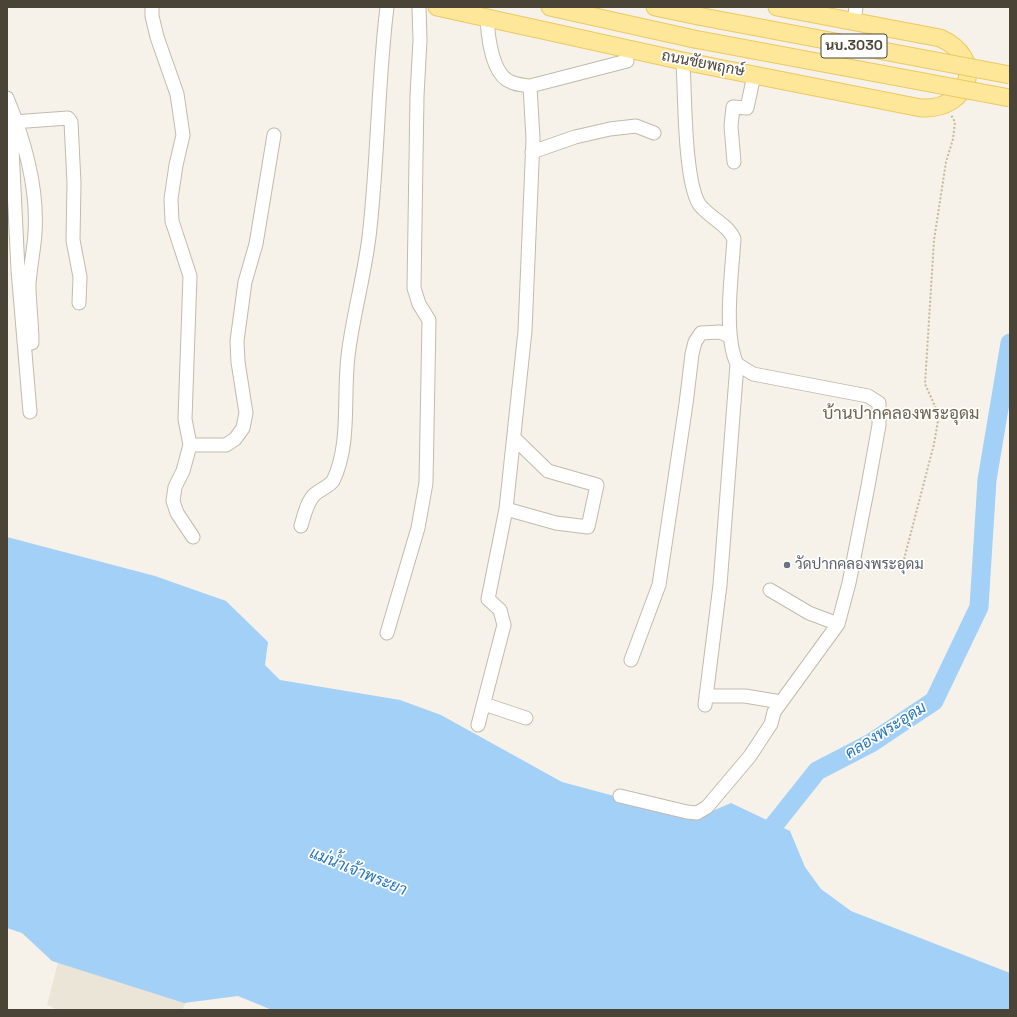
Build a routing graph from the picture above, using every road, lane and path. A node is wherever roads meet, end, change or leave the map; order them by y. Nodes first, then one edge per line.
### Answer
1 (152, 7) edge
2 (387, 7) edge
3 (419, 7) edge
4 (437, 7) edge
5 (550, 7) edge
6 (655, 7) edge
7 (786, 8) edge
8 (855, 15) edge
9 (487, 19) junction
10 (627, 61) dead end
11 (683, 61) junction
12 (754, 75) junction
13 (1010, 75) edge
14 (530, 86) junction
15 (7, 98) edge
16 (1010, 98) edge
17 (945, 105) junction
18 (12, 122) edge
19 (654, 133) dead end
20 (274, 134) dead end
21 (532, 152) junction
22 (734, 162) dead end
23 (78, 303) dead end
24 (729, 336) junction
25 (32, 343) dead end
26 (737, 364) junction
27 (30, 412) dead end
28 (514, 438) junction
29 (190, 445) junction
30 (506, 509) junction
31 (301, 526) dead end
32 (193, 537) dead end
33 (902, 567) dead end
34 (770, 590) dead end
35 (838, 624) junction
36 (387, 633) dead end
37 (631, 660) dead end
38 (781, 702) junction
39 (484, 704) junction
40 (526, 718) dead end
41 (478, 725) dead end
42 (620, 796) dead end

1 - 29 street
2 - 31 street
3 - 36 street
4 - 9 main road, ถนนชัยพฤกษ์
5 - 16 main road, ถนนชัยพฤกษ์, bridge
6 - 13 main road, นบ.3030, bridge
7 - 8 main road, ถนนชัยพฤกษ์
8 - 17 main road, ถนนชัยพฤกษ์
9 - 11 main road, ถนนชัยพฤกษ์
9 - 14 street
10 - 14 street
11 - 12 main road, ถนนชัยพฤกษ์
11 - 24 street
12 - 17 main road, ถนนชัยพฤกษ์
12 - 22 street
14 - 21 street
15 - 18 street
17 - 33 path
18 - 23 street
18 - 25 street
18 - 27 street
19 - 21 street
20 - 29 street
21 - 28 street
24 - 26 street
24 - 37 street
26 - 35 street
26 - 38 street
28 - 30 street
28 - 30 street
29 - 32 street
30 - 39 street
34 - 35 street
35 - 38 street
38 - 42 street
39 - 40 street
39 - 41 street

